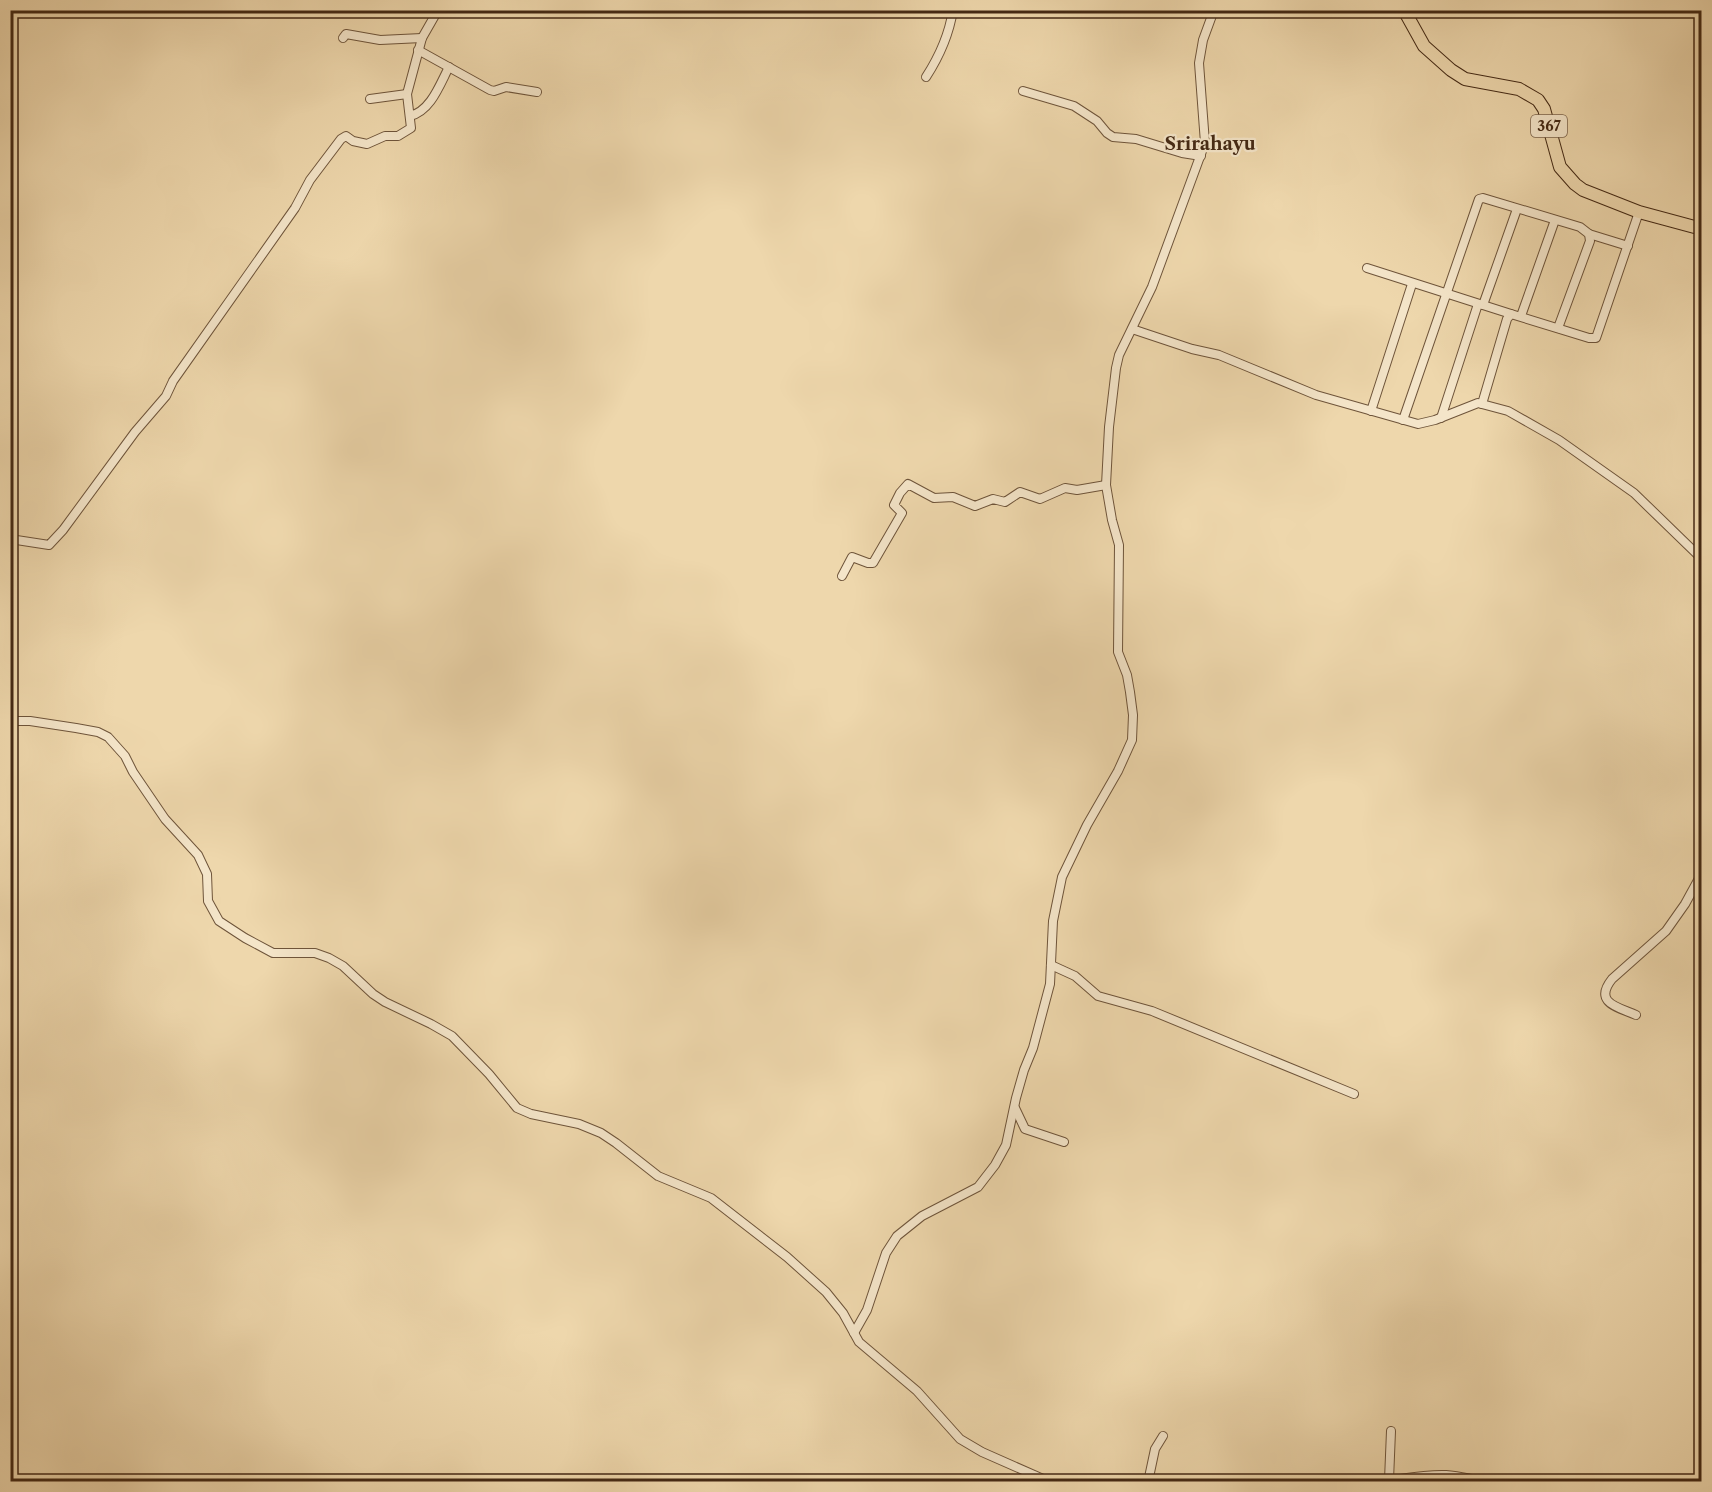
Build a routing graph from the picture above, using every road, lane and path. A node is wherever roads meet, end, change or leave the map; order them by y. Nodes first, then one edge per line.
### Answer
1 (438, 10) edge
2 (953, 10) edge
3 (1214, 10) edge
4 (1404, 10) edge
5 (343, 38) dead end
6 (422, 38) junction
7 (418, 50) junction
8 (449, 67) junction
9 (926, 77) dead end
10 (1023, 91) dead end
11 (537, 92) dead end
12 (407, 94) junction
13 (370, 99) dead end
14 (410, 116) junction
15 (1201, 156) junction
16 (1517, 208) junction
17 (1640, 212) junction
18 (1555, 220) junction
19 (1701, 229) edge
20 (1589, 234) junction
21 (1628, 246) junction
22 (1367, 268) dead end
23 (1412, 284) junction
24 (1445, 294) junction
25 (1481, 305) junction
26 (1511, 314) junction
27 (1521, 316) junction
28 (1558, 328) junction
29 (1132, 329) junction
30 (1482, 404) junction
31 (1371, 411) junction
32 (1441, 418) junction
33 (1403, 420) junction
34 (1106, 485) junction
35 (10, 539) edge
36 (1701, 559) edge
37 (842, 576) dead end
38 (10, 721) edge
39 (1701, 873) edge
40 (1051, 965) junction
41 (1636, 1015) dead end
42 (1354, 1094) dead end
43 (1015, 1107) junction
44 (1064, 1143) dead end
45 (854, 1333) junction
46 (1391, 1431) dead end
47 (1163, 1436) dead end
48 (1389, 1480) edge
49 (1050, 1482) edge
50 (1148, 1482) edge
51 (1375, 1482) edge
52 (1488, 1482) edge

1 - 6 street
2 - 9 street
3 - 15 street
4 - 17 main road, 367
5 - 6 street
6 - 7 street
7 - 8 street
7 - 12 street
8 - 11 street
8 - 14 street
10 - 15 street
12 - 13 street
12 - 14 street
14 - 35 street
15 - 29 street
16 - 18 street
16 - 24 street
16 - 25 street
17 - 19 main road, 367
17 - 21 street
18 - 20 street
18 - 27 street
20 - 21 street
20 - 28 street
21 - 28 street
22 - 23 street
23 - 24 street
23 - 31 street
24 - 25 street
24 - 33 street
25 - 26 street
25 - 32 street
26 - 27 street
26 - 30 street
27 - 28 street
29 - 31 street
29 - 34 street
30 - 32 street
30 - 36 street
31 - 33 street
32 - 33 street
34 - 37 street
34 - 40 street
38 - 45 street
39 - 41 street
40 - 42 street
40 - 43 street
43 - 44 street
43 - 45 street
45 - 49 street
46 - 48 street
47 - 50 street
48 - 51 street
48 - 52 street

